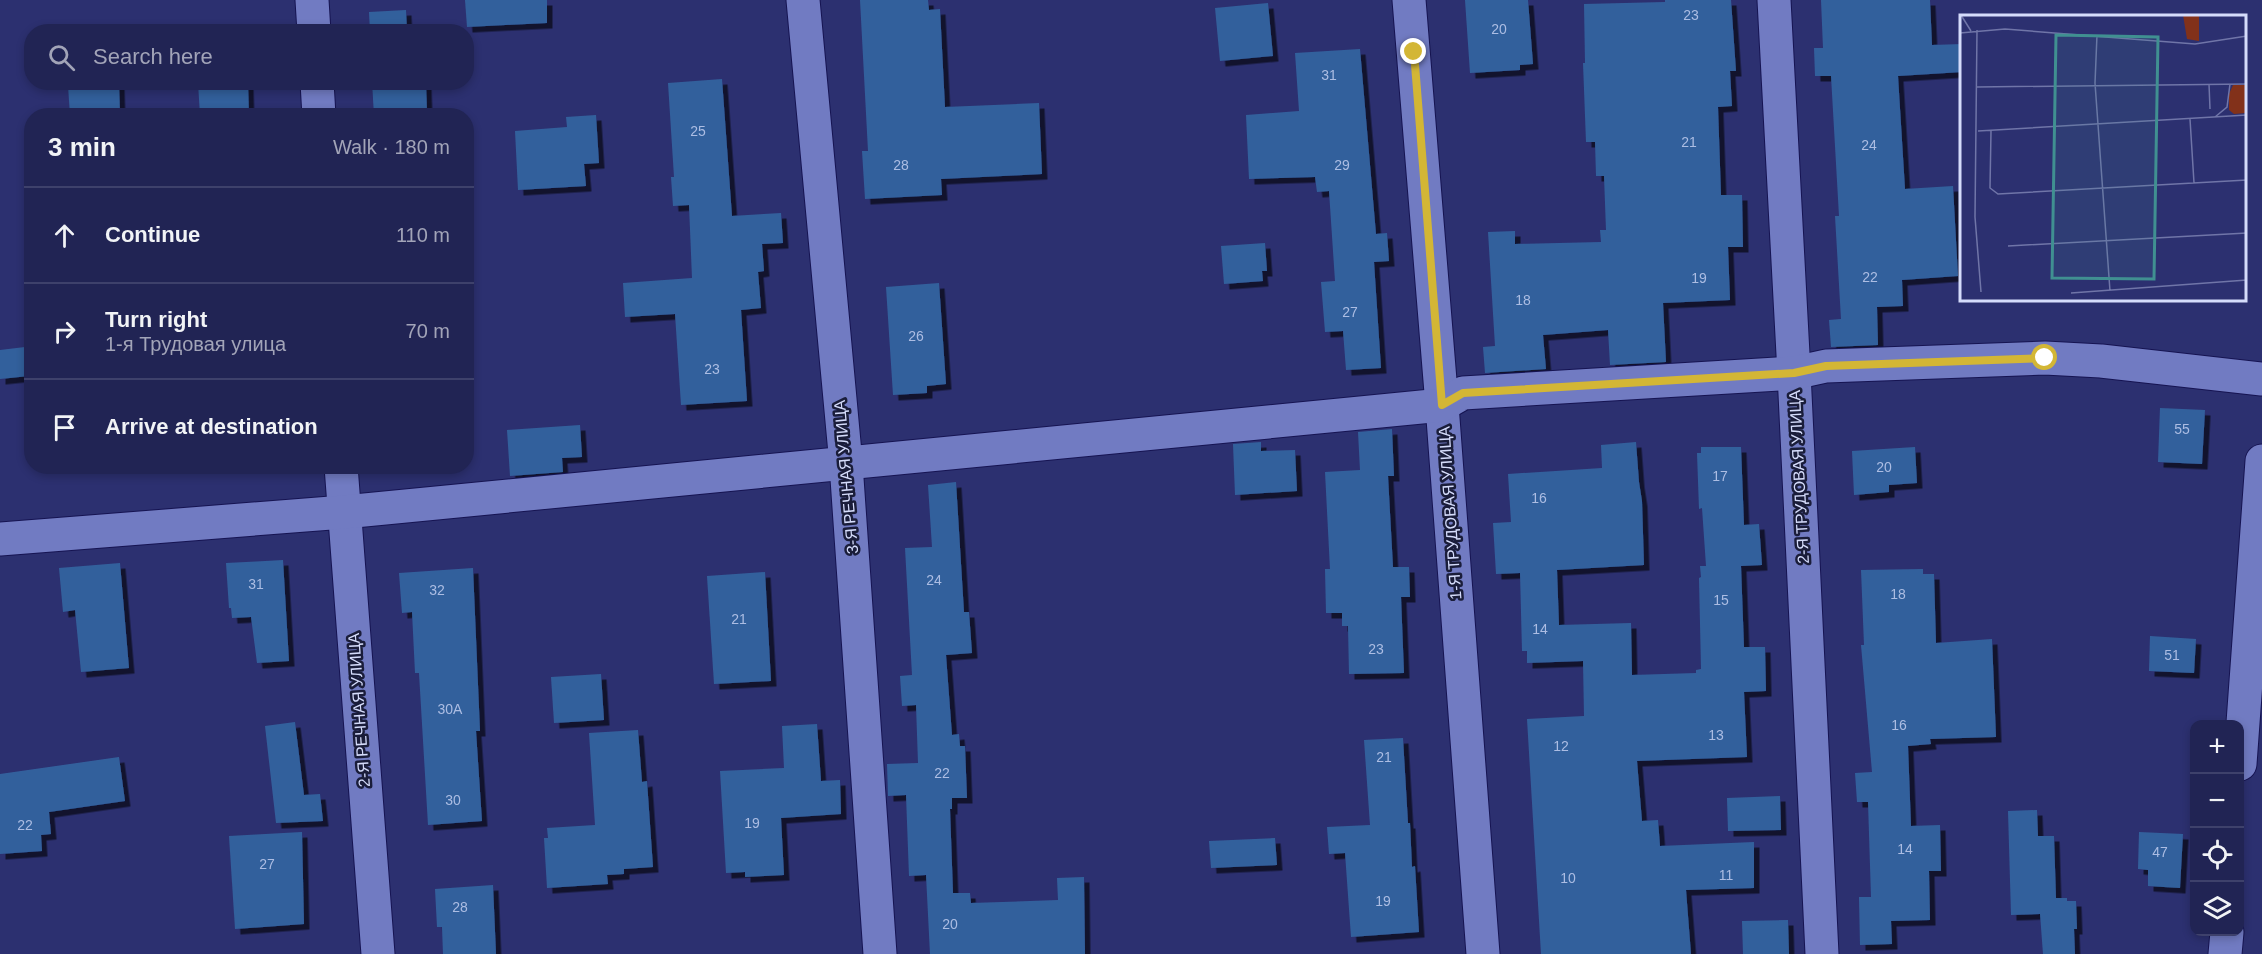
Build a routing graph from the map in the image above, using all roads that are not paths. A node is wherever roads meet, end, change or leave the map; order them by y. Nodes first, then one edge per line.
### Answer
1 (312, 0) edge
2 (803, 0) edge
3 (1409, 0) edge
4 (1774, 0) edge
5 (314, 24) edge
6 (318, 90) edge
7 (319, 108) edge
8 (1794, 373) junction
9 (2262, 379) edge
10 (1442, 405) junction
11 (2262, 461) edge
12 (846, 464) junction
13 (342, 474) edge
14 (344, 512) junction
15 (0, 538) edge
16 (2243, 720) edge
17 (2227, 936) edge
18 (378, 954) edge
19 (880, 954) edge
20 (1483, 954) edge
21 (1822, 954) edge
22 (2225, 954) edge

1 - 5 street
2 - 12 street, 3-Я РЕЧНАЯ УЛИЦА
3 - 10 street, 1-Я ТРУДОВАЯ УЛИЦА
4 - 8 street, 2-Я ТРУДОВАЯ УЛИЦА
6 - 7 street
8 - 9 street
8 - 10 street
8 - 21 street, 2-Я ТРУДОВАЯ УЛИЦА
10 - 12 street
10 - 20 street, 1-Я ТРУДОВАЯ УЛИЦА
11 - 16 street
12 - 14 street
12 - 19 street, 3-Я РЕЧНАЯ УЛИЦА
13 - 14 street, 2-Я РЕЧНАЯ УЛИЦА
14 - 15 street
14 - 18 street, 2-Я РЕЧНАЯ УЛИЦА
17 - 22 street

